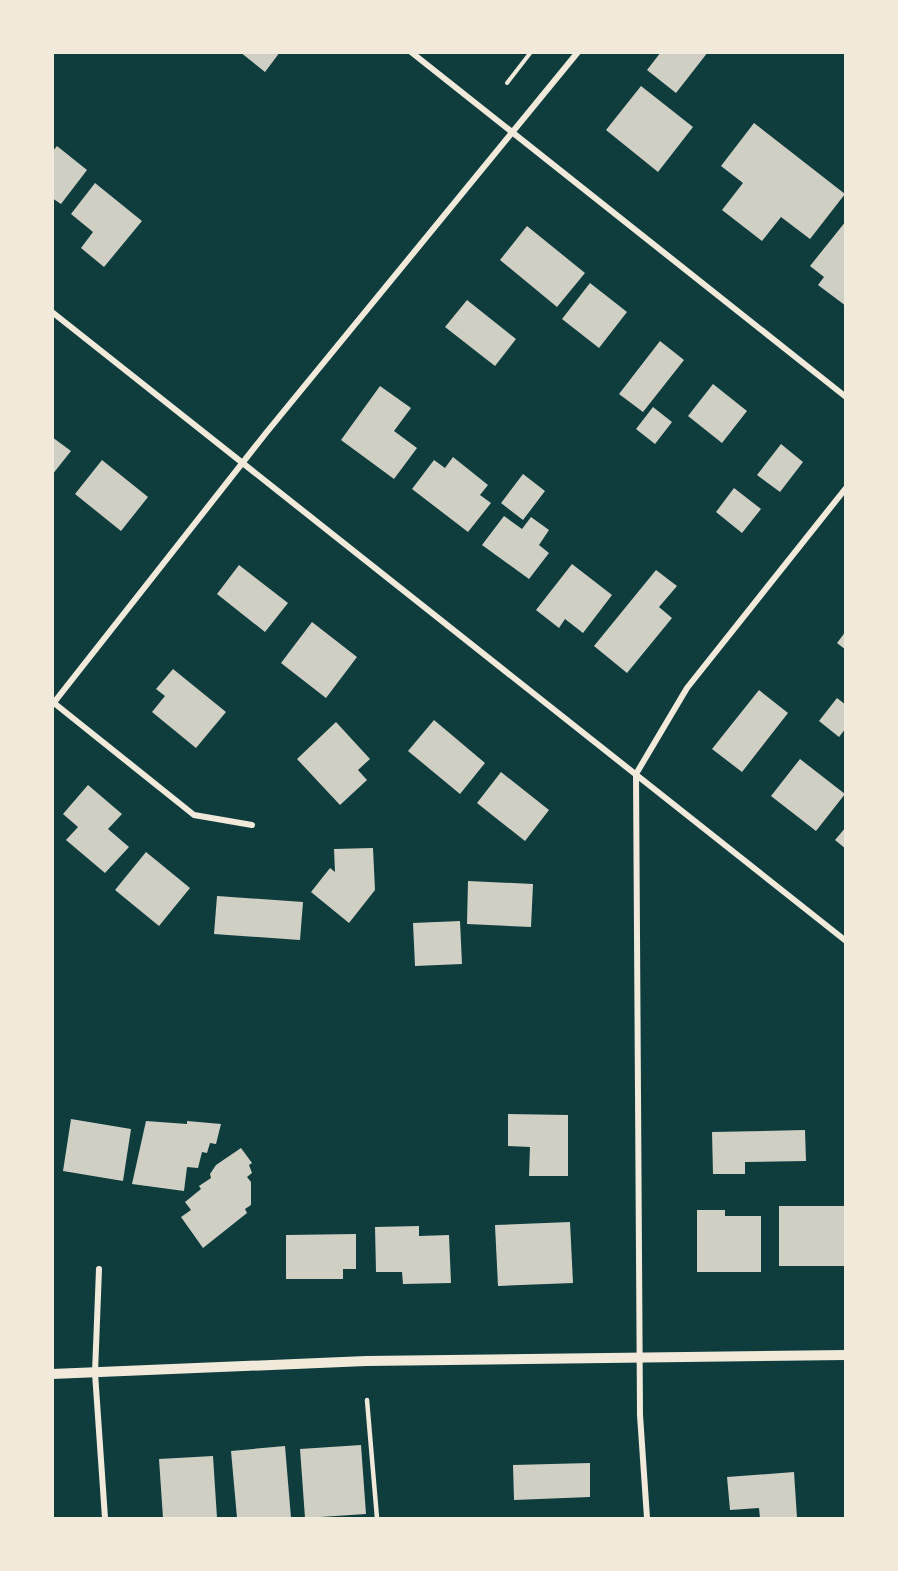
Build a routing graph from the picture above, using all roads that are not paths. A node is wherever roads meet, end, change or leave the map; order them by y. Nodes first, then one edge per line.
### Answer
1 (411, 52) edge
2 (578, 52) edge
3 (512, 133) junction
4 (52, 312) edge
5 (846, 397) edge
6 (243, 463) junction
7 (846, 488) edge
8 (53, 704) edge
9 (636, 774) junction
10 (252, 825) dead end
11 (846, 941) edge
12 (99, 1269) dead end
13 (846, 1355) edge
14 (640, 1358) junction
15 (95, 1372) junction
16 (52, 1374) edge
17 (367, 1400) dead end
18 (105, 1518) edge
19 (377, 1518) edge
20 (647, 1518) edge

1 - 3 street
2 - 3 street
3 - 5 street
3 - 6 street
4 - 6 street
6 - 8 street
6 - 9 street
7 - 9 street
8 - 10 street
9 - 11 street
9 - 14 street
12 - 15 street
13 - 14 street
14 - 15 street
14 - 20 street
15 - 16 street
15 - 18 street
17 - 19 lane

